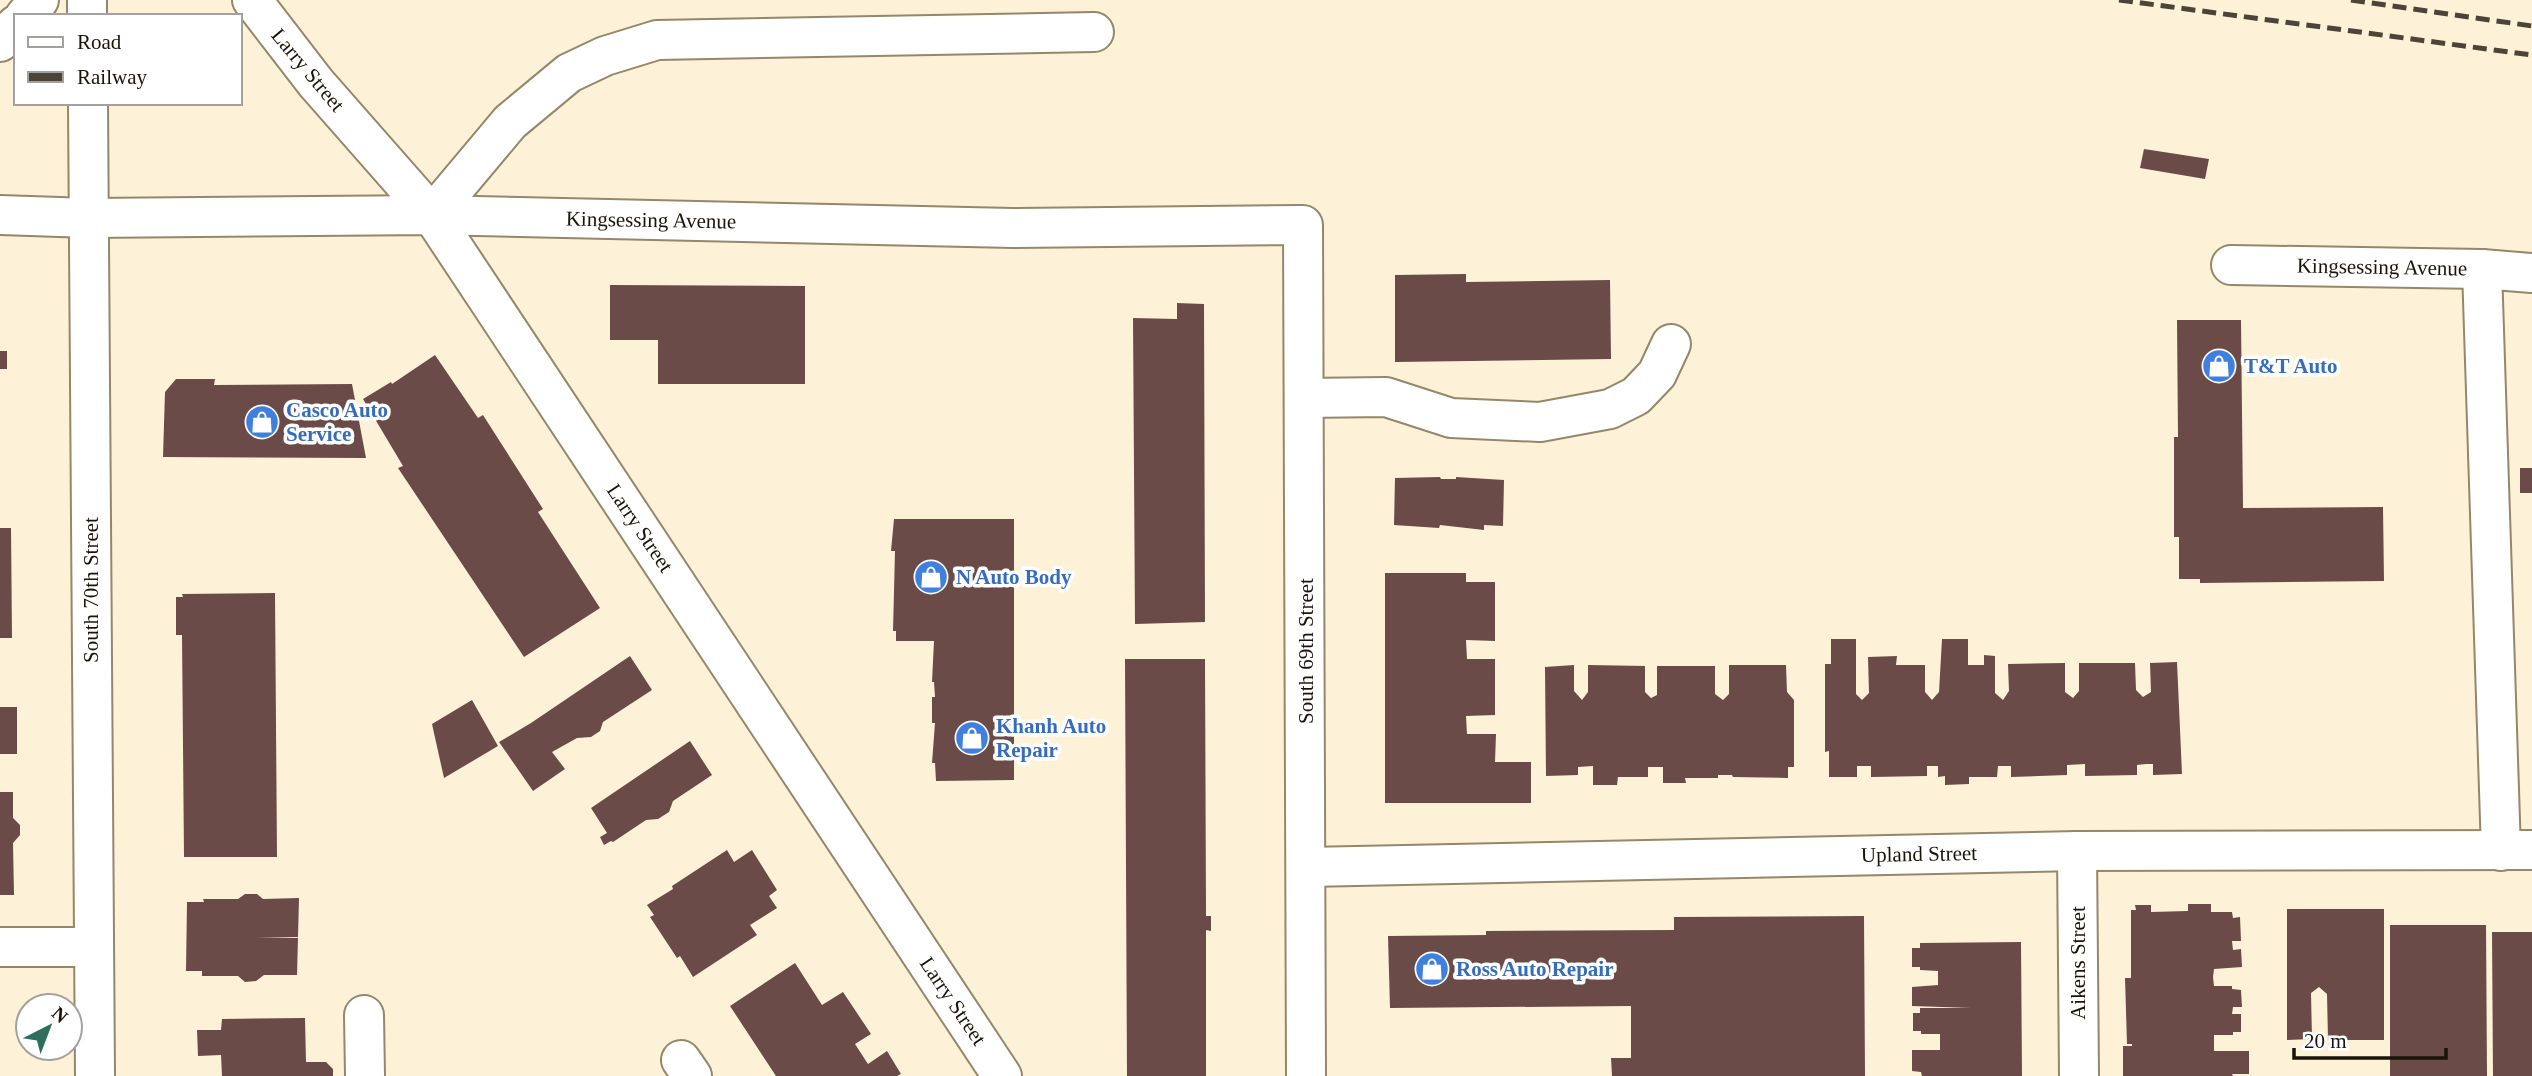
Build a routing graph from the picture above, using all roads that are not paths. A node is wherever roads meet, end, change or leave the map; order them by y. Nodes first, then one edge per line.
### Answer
1 (39, 0) edge
2 (252, 0) edge
3 (26, 14) edge
4 (14, 27) edge
5 (1094, 32) dead end
6 (0, 42) edge
7 (88, 105) edge
8 (0, 215) edge
9 (432, 215) junction
10 (89, 218) junction
11 (1303, 225) joint
12 (2231, 265) dead end
13 (2482, 269) junction
14 (2532, 273) edge
15 (1671, 344) dead end
16 (1304, 398) junction
17 (2516, 850) edge
18 (2077, 851) junction
19 (1307, 867) junction
20 (0, 947) edge
21 (93, 947) junction
22 (364, 1015) dead end
23 (95, 1076) edge
24 (365, 1076) edge
25 (1002, 1076) edge
26 (1306, 1076) edge
27 (2079, 1076) edge

1 - 3 street
2 - 9 street, Larry Street
4 - 6 street
5 - 9 street
7 - 10 street, South 70th Street
8 - 10 street, Kingsessing Avenue
9 - 10 street, Kingsessing Avenue
9 - 11 street, Kingsessing Avenue
9 - 25 street, Larry Street
10 - 21 street, South 70th Street
11 - 16 street, South 69th Street
12 - 13 street, Kingsessing Avenue
13 - 14 street, Kingsessing Avenue
13 - 17 street
15 - 16 street
16 - 19 street, South 69th Street
17 - 18 street, Upland Street
18 - 19 street, Upland Street
18 - 27 street, Aikens Street
19 - 26 street, South 69th Street
20 - 21 street
21 - 23 street, South 70th Street
22 - 24 street

